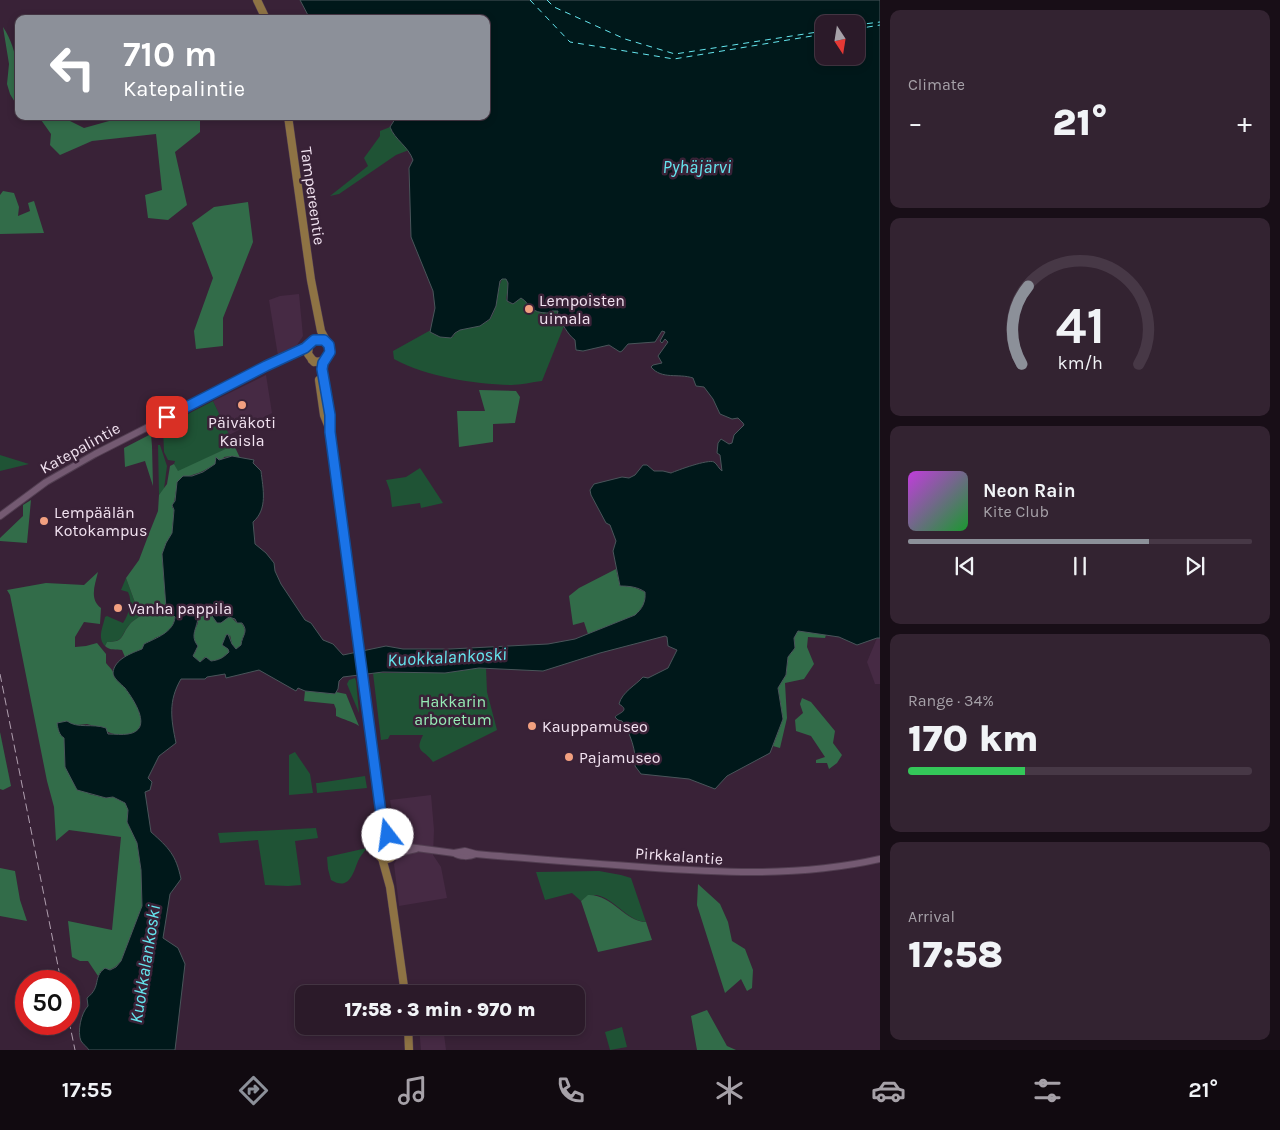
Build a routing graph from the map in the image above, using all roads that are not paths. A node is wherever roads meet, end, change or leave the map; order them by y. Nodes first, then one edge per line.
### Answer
1 (257, 0) edge
2 (264, 15) edge
3 (289, 120) edge
4 (311, 280) junction
5 (312, 342) junction
6 (327, 342) junction
7 (285, 357) junction
8 (310, 357) junction
9 (324, 360) junction
10 (330, 432) junction
11 (0, 516) edge
12 (382, 821) junction
13 (382, 841) junction
14 (392, 843) junction
15 (417, 849) junction
16 (389, 857) junction
17 (880, 859) edge
18 (404, 985) edge
19 (408, 1035) edge
20 (409, 1050) edge

1 - 2 main road
3 - 4 main road, Tampereentie
4 - 5 main road, Tampereentie
4 - 6 main road, Tampereentie
5 - 6 main road
5 - 7 street, Katepalintie
5 - 8 main road
6 - 9 main road
7 - 8 street, Katepalintie
7 - 11 street, Katepalintie
8 - 9 main road
8 - 10 main road
9 - 10 main road
10 - 12 main road
12 - 13 main road
12 - 14 main road
13 - 14 main road
13 - 16 main road
14 - 15 street, Pirkkalantie
14 - 16 main road
15 - 16 street, Pirkkalantie
15 - 17 street, Pirkkalantie
16 - 18 main road
19 - 20 main road

